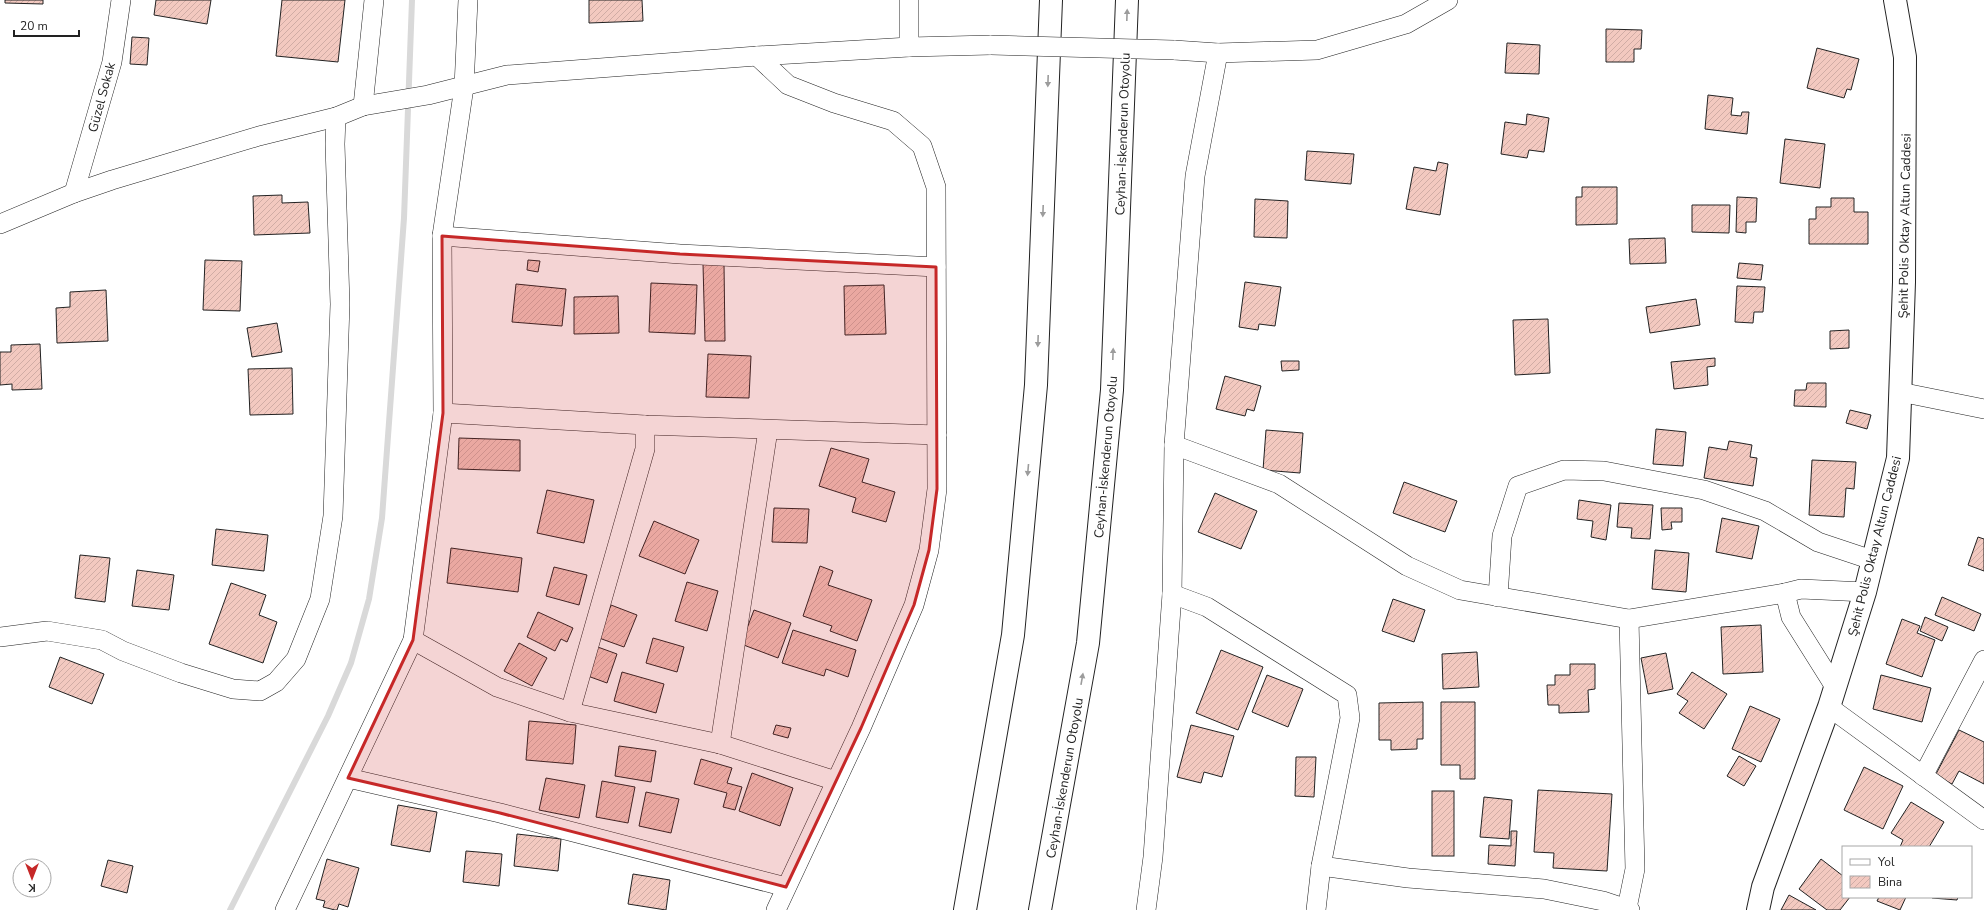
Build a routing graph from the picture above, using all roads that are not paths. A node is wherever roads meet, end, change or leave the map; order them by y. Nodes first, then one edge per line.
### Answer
1 (121, 0) edge
2 (374, 0) edge
3 (468, 0) edge
4 (909, 0) edge
5 (1052, 0) edge
6 (1127, 0) edge
7 (1895, 0) edge
8 (1445, 1) edge
9 (909, 47) junction
10 (1218, 53) junction
11 (757, 56) junction
12 (464, 87) junction
13 (363, 106) junction
14 (336, 117) junction
15 (74, 193) junction
16 (0, 224) edge
17 (442, 236) junction
18 (936, 267) junction
19 (1900, 392) junction
20 (1984, 409) edge
21 (443, 412) junction
22 (645, 425) junction
23 (768, 430) junction
24 (937, 436) junction
25 (1174, 445) junction
26 (1872, 560) junction
27 (1865, 592) junction
28 (1785, 593) junction
29 (1172, 594) junction
30 (1498, 597) junction
31 (1629, 620) junction
32 (0, 637) edge
33 (413, 640) junction
34 (1984, 660) edge
35 (1832, 697) junction
36 (570, 712) junction
37 (720, 744) junction
38 (1923, 776) junction
39 (348, 778) junction
40 (836, 780) junction
41 (1984, 820) edge
42 (1321, 866) junction
43 (786, 887) junction
44 (1628, 909) edge
45 (285, 910) edge
46 (776, 910) edge
47 (965, 910) edge
48 (1040, 910) edge
49 (1146, 910) edge
50 (1316, 910) edge
51 (1758, 910) edge

1 - 15 street, Güzel Sokak
2 - 13 street
3 - 12 street
4 - 9 street
5 -> 47 main road
48 -> 6 main road, Ceyhan-İskenderun Otoyolu
7 - 19 main road, Şehit Polis Oktay Altun Caddesi
8 - 10 street
9 - 10 street, bridge
9 - 11 street
10 - 25 street
11 - 12 street
11 - 18 street
12 - 13 street
12 - 17 street
13 - 14 street
14 - 15 street
14 - 32 street
15 - 16 street
17 - 18 street
17 - 21 street
18 - 24 street
19 - 20 street
19 - 26 main road, Şehit Polis Oktay Altun Caddesi
21 - 22 street
21 - 33 street
22 - 23 street
22 - 36 street
23 - 24 street
23 - 37 street
24 - 40 street
25 - 29 street
25 - 30 street
26 - 27 main road, Şehit Polis Oktay Altun Caddesi
26 - 30 street
27 - 28 street
27 - 35 main road, Şehit Polis Oktay Altun Caddesi
28 - 31 street
28 - 35 street
29 - 42 street
29 - 49 street
30 - 31 street
31 - 44 street
33 - 36 street
33 - 39 street
34 - 38 street
35 - 38 street
35 - 51 main road, Şehit Polis Oktay Altun Caddesi
36 - 37 street
37 - 40 street
38 - 41 street
39 - 43 street
39 - 45 street
40 - 43 street
42 - 44 street
42 - 50 street
43 - 46 street

